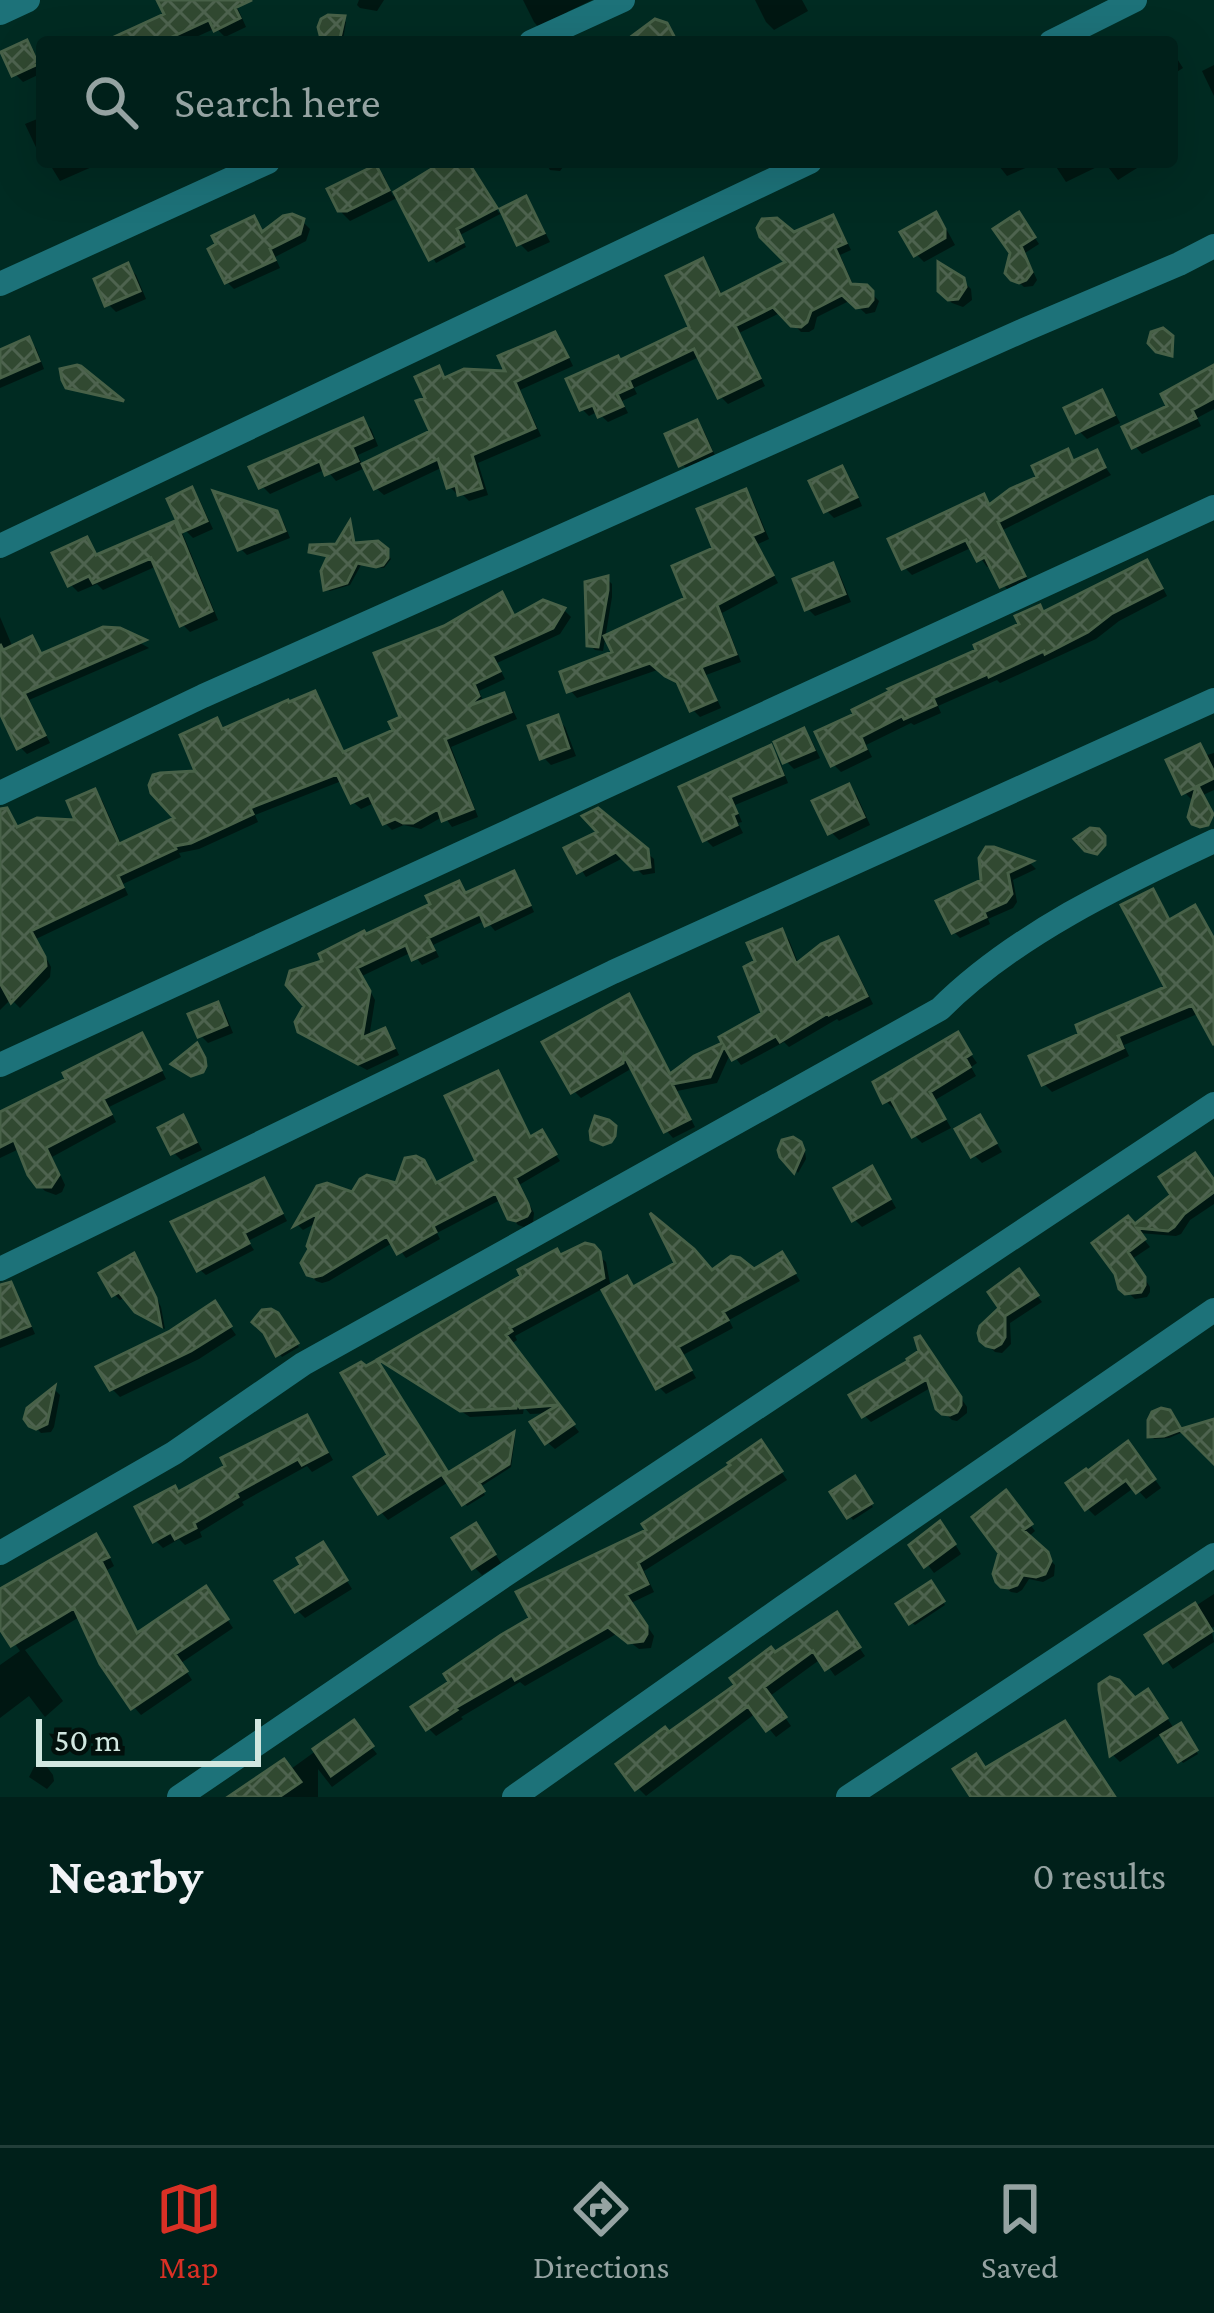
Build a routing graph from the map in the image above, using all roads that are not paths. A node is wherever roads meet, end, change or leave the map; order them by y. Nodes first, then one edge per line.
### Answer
1 (28, 0) edge
2 (623, 0) edge
3 (1135, 0) edge
4 (0, 14) edge
5 (544, 36) edge
6 (1063, 36) edge
7 (255, 168) edge
8 (797, 168) edge
9 (1214, 246) edge
10 (0, 284) edge
11 (1214, 507) edge
12 (0, 546) edge
13 (1214, 700) edge
14 (0, 794) edge
15 (1214, 841) edge
16 (0, 1065) edge
17 (1214, 1104) edge
18 (0, 1269) edge
19 (1214, 1310) edge
20 (0, 1552) edge
21 (1214, 1555) edge
22 (179, 1797) edge
23 (514, 1797) edge
24 (848, 1797) edge

1 - 4 street
2 - 5 street
3 - 6 street
7 - 10 street
8 - 12 street
9 - 14 street
11 - 16 street
13 - 18 street
15 - 20 street
17 - 22 street
19 - 23 street
21 - 24 street

